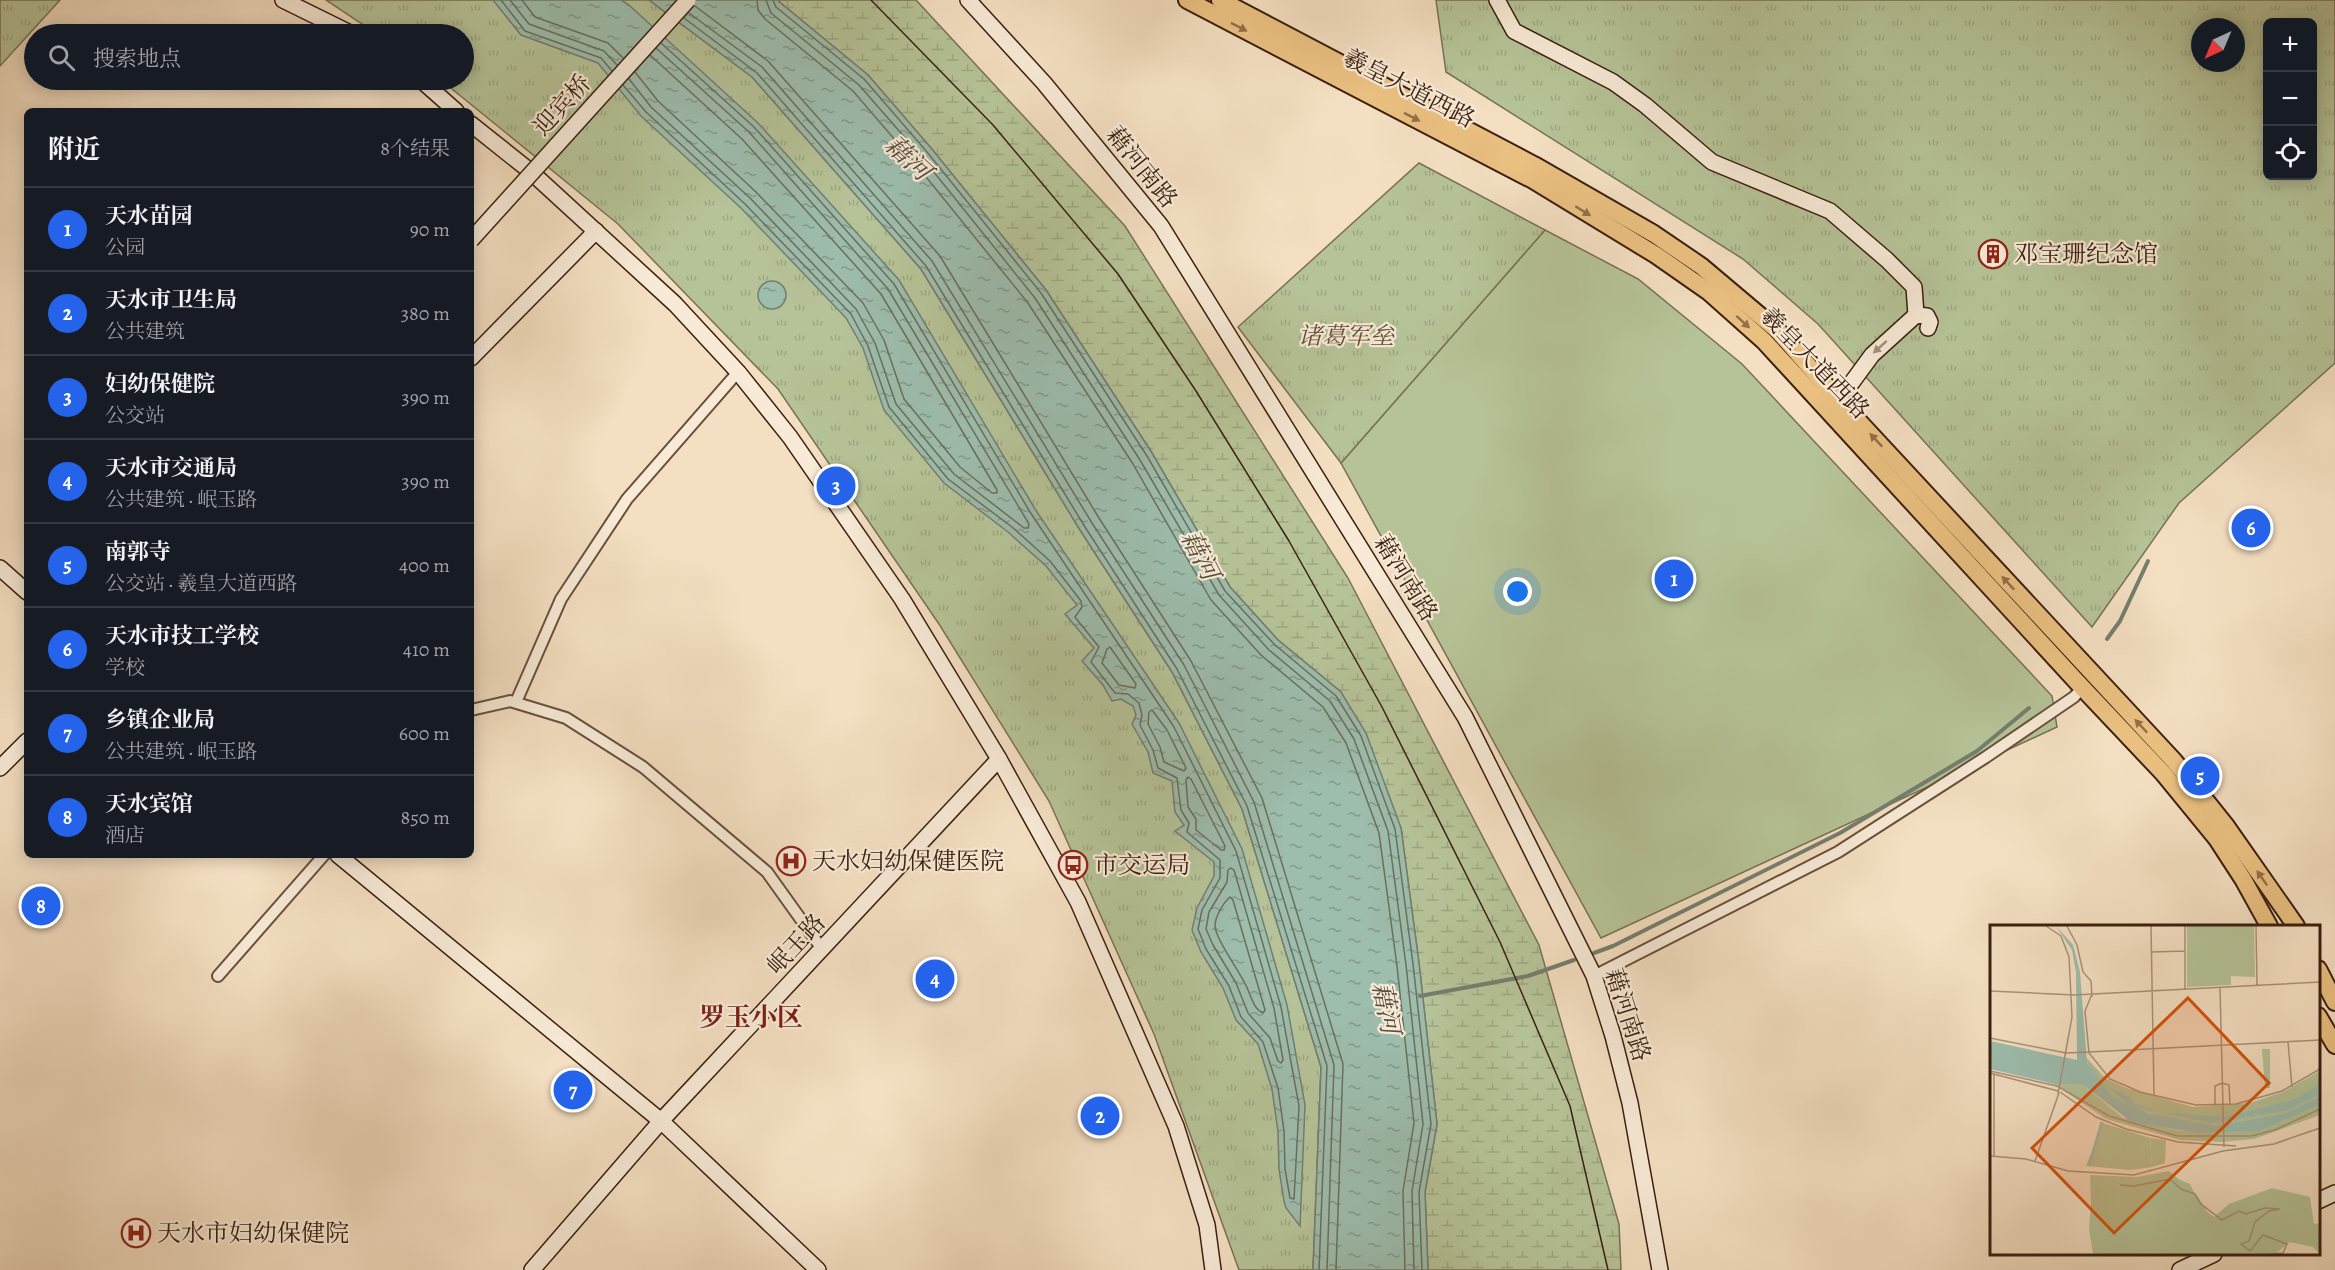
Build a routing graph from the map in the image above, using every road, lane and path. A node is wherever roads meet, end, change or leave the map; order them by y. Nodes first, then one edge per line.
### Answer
1 (283, 0) edge
2 (688, 0) edge
3 (968, 0) edge
4 (1187, 0) edge
5 (1220, 0) edge
6 (1497, 0) edge
7 (332, 24) edge
8 (432, 90) edge
9 (453, 108) edge
10 (474, 127) edge
11 (596, 231) junction
12 (474, 237) edge
13 (1916, 315) junction
14 (1928, 328) dead end
15 (474, 355) edge
16 (738, 372) junction
17 (1831, 402) junction
18 (0, 568) edge
19 (24, 589) edge
20 (2082, 688) junction
21 (516, 702) junction
22 (474, 709) edge
23 (24, 744) edge
24 (999, 759) junction
25 (0, 768) edge
26 (321, 858) edge
27 (342, 858) edge
28 (2268, 925) edge
29 (2295, 925) edge
30 (822, 949) junction
31 (2320, 971) edge
32 (218, 976) dead end
33 (1594, 976) junction
34 (2335, 1002) edge
35 (2320, 1018) edge
36 (2335, 1046) edge
37 (661, 1121) junction
38 (2335, 1193) edge
39 (2320, 1200) edge
40 (2212, 1255) edge
41 (1657, 1265) edge
42 (532, 1270) edge
43 (818, 1270) edge
44 (1213, 1270) edge
45 (1670, 1270) edge
46 (2180, 1270) edge

1 - 7 main road
2 - 12 main road, 迎宾桥, bridge
3 - 33 main road, 藉河南路
4 -> 17 main road, 羲皇大道西路
5 - 17 main road, 羲皇大道西路
6 - 13 main road
8 - 9 main road
10 - 11 main road
11 - 15 main road
11 - 16 main road
13 - 14 main road
13 -> 17 main road
16 - 21 street
16 - 24 main road
17 - 20 main road, 羲皇大道西路
29 -> 17 main road, 羲皇大道西路
18 - 19 main road
20 - 28 main road, 羲皇大道西路
20 - 33 street
21 - 22 street
21 - 30 street
23 - 25 main road
24 - 30 main road, 岷玉路
24 - 44 main road
26 - 32 street
27 - 37 main road
30 - 37 main road, 岷玉路
31 - 34 main road
33 - 41 main road, 藉河南路
35 - 36 main road
37 - 42 main road, 岷玉路
37 - 43 main road
38 - 39 main road
40 - 46 main road
41 - 45 main road, 藉河南路

